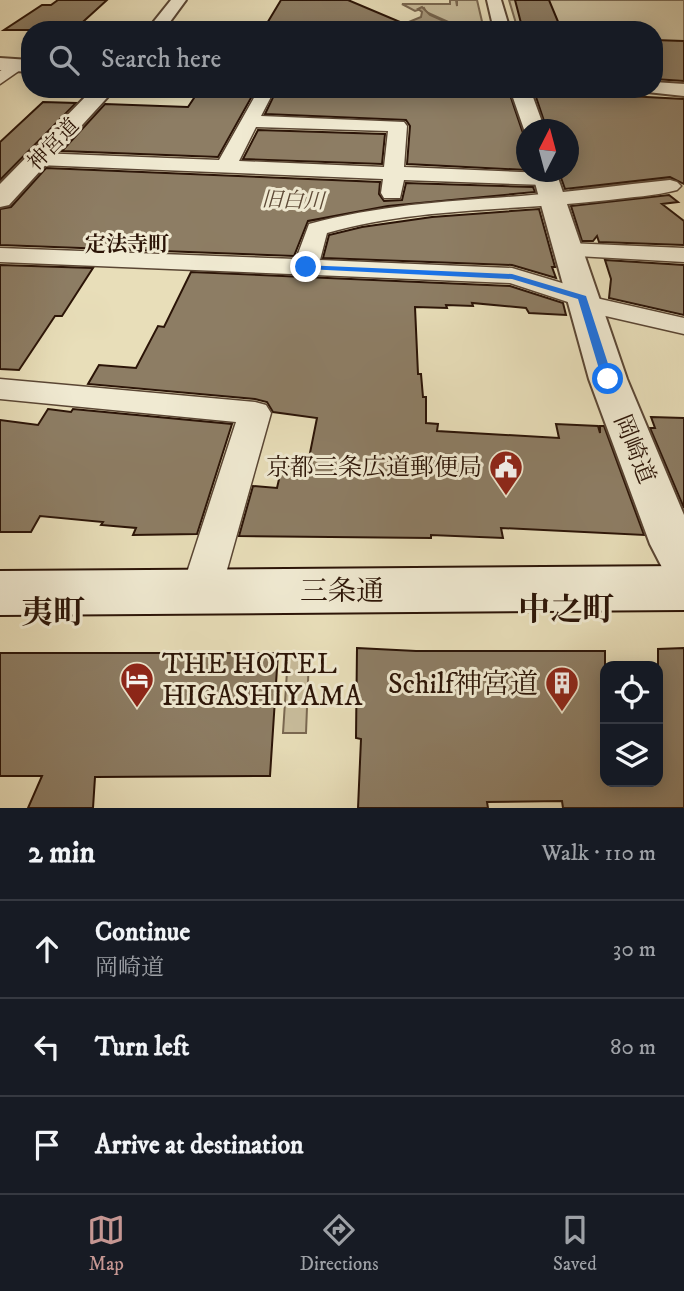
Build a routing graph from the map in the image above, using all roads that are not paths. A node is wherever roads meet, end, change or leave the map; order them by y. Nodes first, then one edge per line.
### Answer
1 (179, 0) edge
2 (494, 0) edge
3 (162, 21) edge
4 (500, 21) edge
5 (16, 66) edge
6 (0, 79) edge
7 (663, 89) edge
8 (684, 90) edge
9 (96, 98) edge
10 (262, 98) edge
11 (523, 98) edge
12 (530, 119) edge
13 (250, 121) junction
14 (38, 159) junction
15 (226, 166) junction
16 (395, 173) junction
17 (547, 183) edge
18 (678, 186) edge
19 (0, 199) edge
20 (391, 209) junction
21 (568, 250) junction
22 (0, 255) edge
23 (684, 255) edge
24 (306, 267) junction
25 (583, 300) junction
26 (684, 326) edge
27 (0, 389) edge
28 (684, 563) edge
29 (684, 588) edge
30 (201, 591) junction
31 (0, 593) edge

1 - 3 street
2 - 4 street
5 - 6 street
7 - 8 street
9 - 14 street, 神宮道
10 - 13 street
11 - 12 street
13 - 15 street
13 - 16 street
14 - 15 street
14 - 19 street, 神宮道
15 - 16 street
16 - 17 street
16 - 20 street
17 - 18 street
17 - 20 street
17 - 21 street, 岡崎道
20 - 24 street
21 - 23 street
21 - 25 street, 岡崎道
22 - 24 street
24 - 25 street
25 - 26 street
25 - 28 street, 岡崎道
27 - 30 street
29 - 30 street, 三条通
30 - 31 street, 三条通

